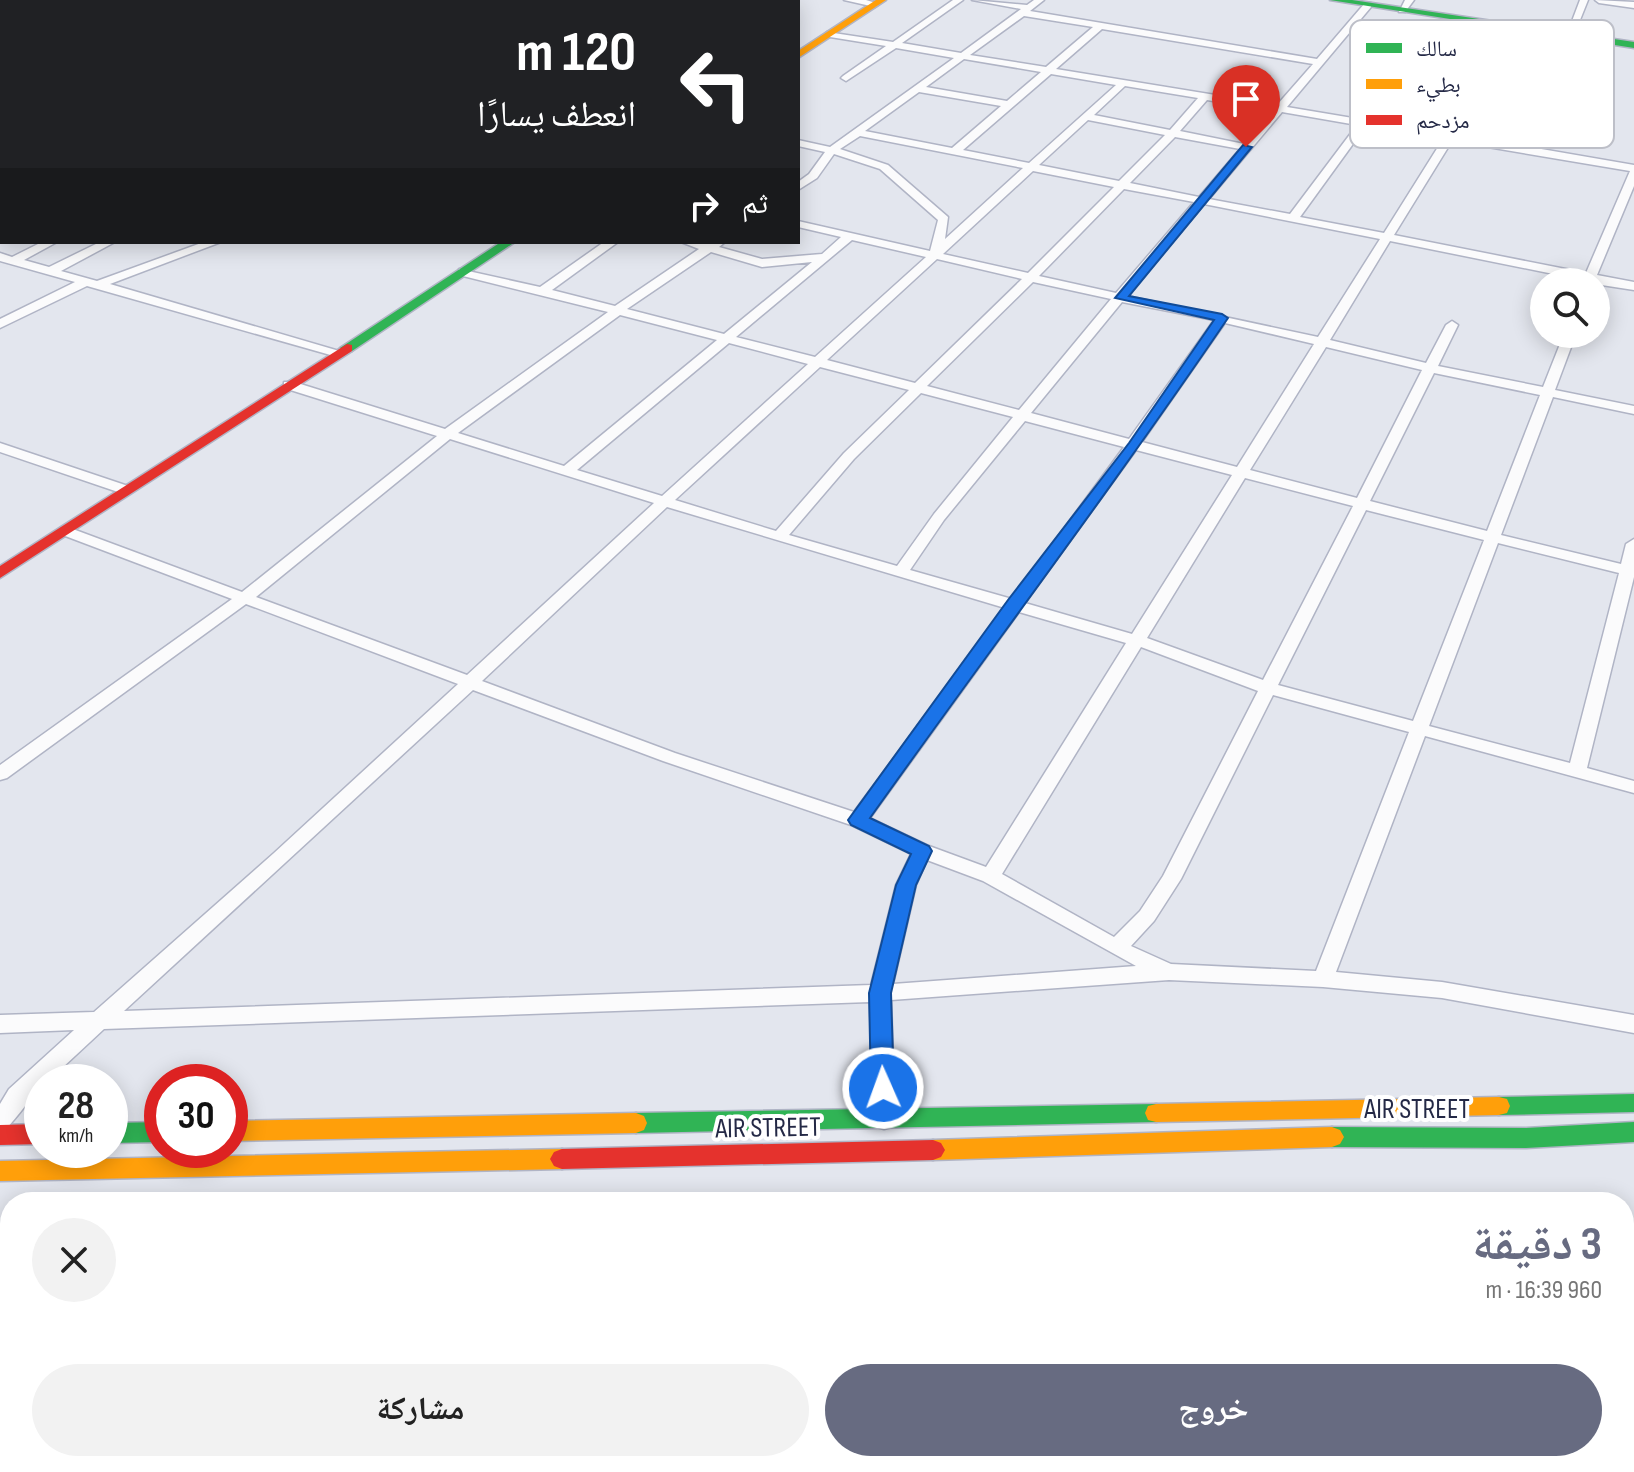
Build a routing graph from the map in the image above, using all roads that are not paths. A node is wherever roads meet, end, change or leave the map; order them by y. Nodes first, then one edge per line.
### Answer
1 (848, 0) edge
2 (959, 0) edge
3 (976, 0) edge
4 (1040, 0) edge
5 (1334, 0) edge
6 (1584, 0) edge
7 (1599, 0) edge
8 (879, 2) edge
9 (1368, 5) junction
10 (1406, 5) edge
11 (1634, 5) edge
12 (1026, 11) junction
13 (1356, 20) edge
14 (1503, 20) edge
15 (1571, 20) edge
16 (1100, 26) junction
17 (1350, 27) edge
18 (830, 34) junction
19 (1614, 40) edge
20 (1634, 43) edge
21 (896, 45) junction
22 (800, 54) edge
23 (961, 56) junction
24 (1321, 62) junction
25 (1047, 70) junction
26 (846, 78) dead end
27 (1123, 83) junction
28 (919, 89) junction
29 (1204, 97) junction
30 (1009, 104) junction
31 (1281, 108) junction
32 (1087, 117) junction
33 (1350, 120) edge
34 (860, 133) junction
35 (1173, 133) junction
36 (1350, 141) edge
37 (800, 143) edge
38 (1246, 147) junction
39 (1443, 148) edge
40 (1517, 148) edge
41 (832, 150) junction
42 (954, 152) junction
43 (1032, 167) junction
44 (1634, 170) edge
45 (1122, 185) junction
46 (800, 186) edge
47 (1199, 200) junction
48 (1293, 218) junction
49 (800, 224) edge
50 (850, 236) junction
51 (1387, 237) junction
52 (46, 244) edge
53 (105, 244) edge
54 (209, 244) edge
55 (503, 244) edge
56 (609, 244) edge
57 (715, 245) edge
58 (935, 256) junction
59 (826, 257) junction
60 (7, 259) edge
61 (0, 267) edge
62 (1533, 268) edge
63 (1594, 268) edge
64 (51, 271) junction
65 (463, 272) junction
66 (1031, 277) junction
67 (93, 283) junction
68 (1610, 283) edge
69 (1634, 286) edge
70 (543, 291) junction
71 (1121, 298) junction
72 (618, 311) junction
73 (1222, 318) junction
74 (0, 324) edge
75 (1452, 325) dead end
76 (725, 338) junction
77 (1322, 343) junction
78 (1565, 348) edge
79 (339, 353) junction
80 (819, 362) junction
81 (1429, 368) junction
82 (289, 385) junction
83 (921, 388) junction
84 (1551, 392) junction
85 (1634, 410) edge
86 (1022, 417) junction
87 (449, 433) junction
88 (1134, 446) junction
89 (0, 447) edge
90 (567, 471) junction
91 (1242, 473) junction
92 (126, 490) junction
93 (664, 502) junction
94 (1361, 504) junction
95 (65, 531) junction
96 (779, 537) junction
97 (1494, 538) junction
98 (1634, 544) edge
99 (901, 571) junction
100 (1631, 571) edge
101 (0, 573) edge
102 (244, 598) junction
103 (1013, 604) junction
104 (1139, 641) junction
105 (470, 682) junction
106 (1267, 688) junction
107 (1421, 729) junction
108 (1577, 771) junction
109 (0, 774) edge
110 (1634, 787) edge
111 (858, 820) junction
112 (922, 851) junction
113 (990, 876) junction
114 (1116, 948) junction
115 (1169, 972) junction
116 (1323, 979) junction
117 (880, 993) junction
118 (98, 1022) junction
119 (0, 1024) edge
120 (1634, 1024) edge
121 (1634, 1103) edge
122 (884, 1120) junction
123 (0, 1123) edge
124 (248, 1131) edge
125 (1634, 1132) edge
126 (24, 1134) edge
127 (0, 1135) edge
128 (0, 1171) edge

1 - 8 street
2 - 21 street
3 - 12 street
4 - 12 street
5 - 9 main road
6 - 15 street
7 - 11 street
8 - 18 main road
9 - 10 main road
9 - 13 street
10 - 14 main road
12 - 16 street
12 - 23 street
16 - 24 street
16 - 25 street
17 - 24 street
18 - 21 street
18 - 22 main road
19 - 20 main road
21 - 23 street
21 - 26 street
23 - 25 street
23 - 28 street
24 - 31 street
25 - 27 street
25 - 30 street
27 - 29 street
27 - 32 street
28 - 30 street
28 - 34 street
29 - 31 street
29 - 35 street
30 - 42 street
31 - 33 street
31 - 38 street
32 - 35 street
32 - 43 street
34 - 41 street
34 - 42 street
35 - 38 street
35 - 45 street
36 - 48 street
37 - 41 street
38 - 47 street
39 - 51 street
40 - 44 street
41 - 46 street
41 - 58 street
42 - 43 street
43 - 45 street
43 - 58 street
44 - 63 street
45 - 47 street
45 - 66 street
47 - 48 street
47 - 71 street
48 - 51 street
49 - 50 street
50 - 58 street
50 - 59 street
51 - 62 street
51 - 77 street
52 - 60 street
53 - 64 street
54 - 67 street
55 - 65 main road
56 - 70 street
57 - 59 street
57 - 72 street
58 - 66 street
58 - 80 street
59 - 76 street
60 - 61 street
60 - 64 street
64 - 67 street
65 - 70 street
65 - 79 main road
66 - 71 street
66 - 83 street
67 - 74 street
67 - 79 street
68 - 69 street
70 - 72 street
71 - 73 street
71 - 86 street
72 - 76 street
72 - 87 street
73 - 77 street
73 - 88 street
75 - 81 street
76 - 80 street
76 - 90 street
77 - 81 street
77 - 91 street
78 - 84 street
79 - 82 main road
80 - 83 street
80 - 93 street
81 - 84 street
81 - 94 street
82 - 87 street
82 - 92 main road
83 - 86 street
83 - 96 street
84 - 85 street
84 - 97 street
86 - 88 street
86 - 99 street
87 - 90 street
87 - 102 street
88 - 91 street
88 - 103 street
89 - 92 street
90 - 93 street
91 - 94 street
91 - 104 street
92 - 95 main road
93 - 96 street
93 - 105 street
94 - 97 street
94 - 106 street
95 - 101 main road
95 - 102 street
96 - 99 street
97 - 100 street
97 - 107 street
98 - 100 street
99 - 103 street
100 - 108 street
102 - 105 street
102 - 109 street
103 - 104 street
103 - 111 street
104 - 106 street
104 - 113 street
105 - 111 street
105 - 118 street
106 - 107 street
106 - 114 street
107 - 108 street
107 - 116 street
108 - 110 street
111 - 112 street
112 - 113 street
112 - 117 street
113 - 114 street
114 - 115 street
115 - 116 street
115 - 117 street
116 - 120 street
117 - 118 street
117 - 122 street
118 - 119 street
118 - 123 street
121 - 122 main road, AIR STREET
122 - 124 main road, AIR STREET
125 - 128 main road, AIR STREET
126 - 127 main road

